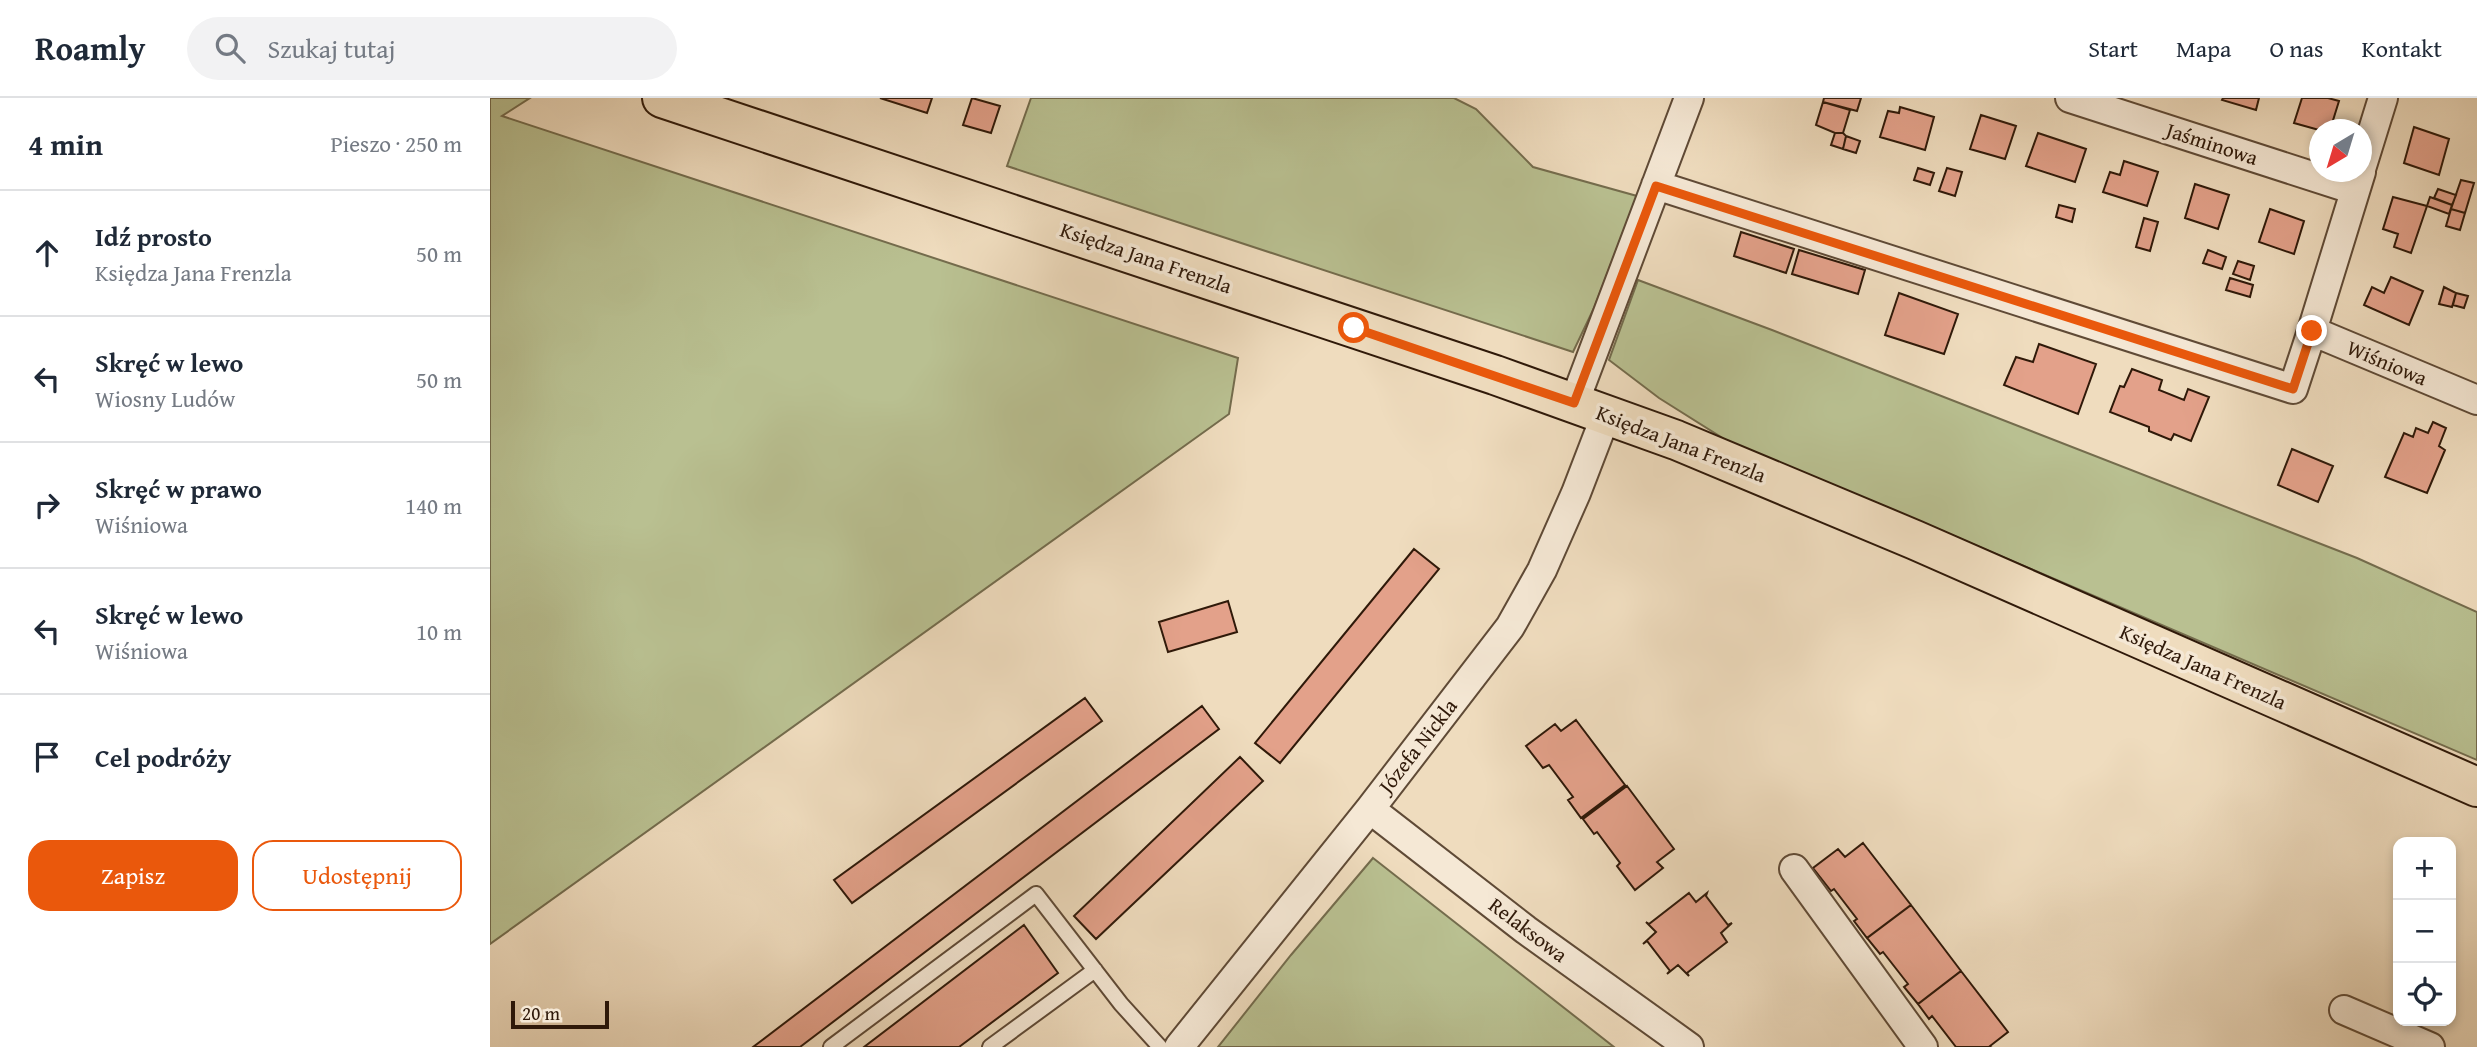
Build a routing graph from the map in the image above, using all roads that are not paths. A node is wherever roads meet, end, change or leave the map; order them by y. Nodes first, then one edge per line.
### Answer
1 (662, 98) edge
2 (1689, 98) edge
3 (2070, 98) edge
4 (2383, 98) edge
5 (2372, 134) edge
6 (2309, 163) edge
7 (2357, 182) edge
8 (1656, 186) junction
9 (2312, 331) junction
10 (2477, 400) edge
11 (1590, 409) junction
12 (2477, 787) edge
13 (1370, 808) junction
14 (1794, 869) dead end
15 (1094, 970) junction
16 (2344, 1010) dead end
17 (831, 1047) edge
18 (990, 1047) edge
19 (1160, 1047) edge
20 (1179, 1047) edge
21 (1689, 1047) edge
22 (1923, 1047) edge
23 (2430, 1047) edge

1 - 11 main road, Księdza Jana Frenzla
2 - 8 street, Józefa Nickla
3 - 6 street, Jaśminowa
4 - 5 street
7 - 9 street
8 - 9 street
8 - 11 street, Józefa Nickla
9 - 10 street, Wiśniowa
11 - 12 main road, Księdza Jana Frenzla
11 - 13 street, Józefa Nickla
13 - 20 street, Józefa Nickla
13 - 21 street, Relaksowa
14 - 22 street
15 - 17 lane
15 - 18 lane
15 - 19 lane
16 - 23 street

